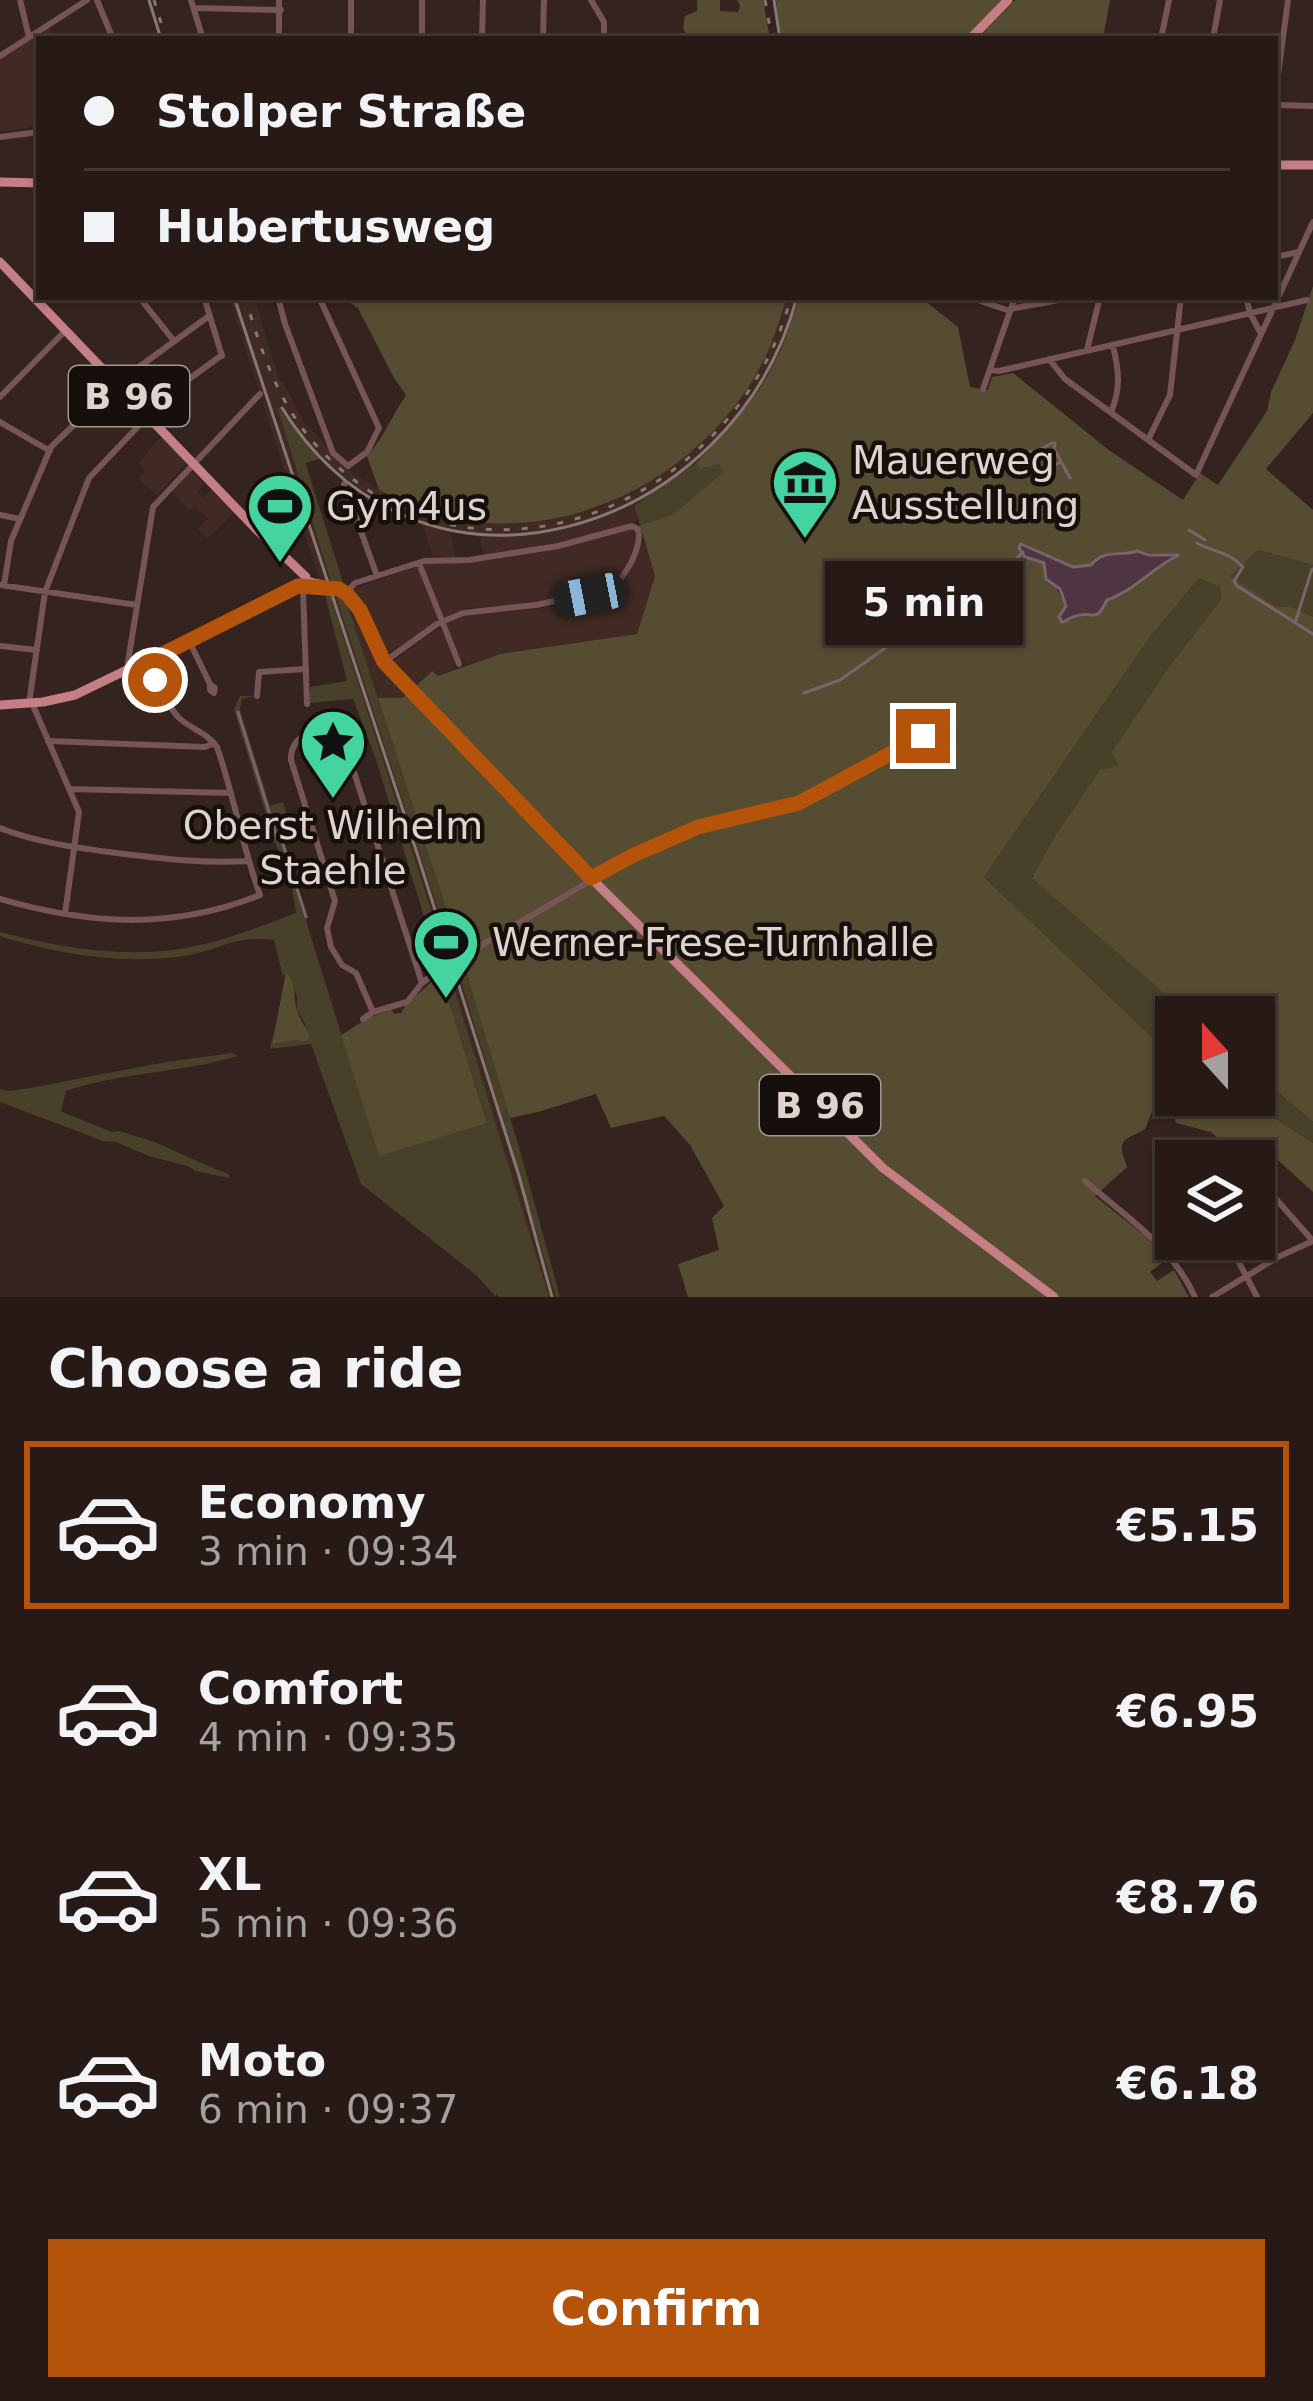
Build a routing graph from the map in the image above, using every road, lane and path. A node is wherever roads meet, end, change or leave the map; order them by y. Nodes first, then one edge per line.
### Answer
1 (20, 0) edge
2 (87, 0) edge
3 (97, 0) edge
4 (282, 0) edge
5 (351, 0) edge
6 (422, 0) edge
7 (483, 0) edge
8 (544, 0) edge
9 (591, 0) edge
10 (1008, 0) edge
11 (1168, 0) edge
12 (1220, 0) edge
13 (1288, 0) edge
14 (193, 4) edge
15 (281, 10) junction
16 (112, 36) edge
17 (202, 36) edge
18 (279, 36) edge
19 (351, 36) edge
20 (422, 36) edge
21 (482, 36) edge
22 (543, 36) edge
23 (604, 36) edge
24 (973, 36) edge
25 (1162, 36) edge
26 (1214, 36) edge
27 (29, 38) junction
28 (0, 56) edge
29 (1278, 78) edge
30 (1278, 102) edge
31 (1313, 106) edge
32 (36, 132) edge
33 (0, 137) edge
34 (1278, 165) edge
35 (1313, 165) edge
36 (0, 182) edge
37 (36, 183) edge
38 (1313, 222) edge
39 (1299, 252) junction
40 (1278, 256) edge
41 (0, 262) edge
42 (36, 296) edge
43 (1278, 297) edge
44 (40, 300) edge
45 (141, 300) edge
46 (204, 300) edge
47 (279, 300) edge
48 (320, 300) edge
49 (978, 300) edge
50 (1014, 300) edge
51 (1060, 300) edge
52 (1099, 300) edge
53 (1181, 300) edge
54 (1247, 300) edge
55 (1277, 300) edge
56 (1307, 300) dead end
57 (1273, 308) junction
58 (1010, 310) junction
59 (1250, 313) junction
60 (209, 316) junction
61 (66, 330) junction
62 (1178, 330) junction
63 (1261, 333) junction
64 (175, 342) junction
65 (1113, 345) junction
66 (1088, 350) junction
67 (1049, 359) junction
68 (990, 370) junction
69 (117, 383) junction
70 (983, 389) dead end
71 (260, 394) dead end
72 (0, 397) edge
73 (1111, 412) junction
74 (146, 414) junction
75 (0, 422) edge
76 (1148, 440) junction
77 (50, 451) junction
78 (193, 463) junction
79 (344, 484) dead end
80 (0, 515) edge
81 (20, 519) junction
82 (419, 563) junction
83 (377, 576) junction
84 (305, 584) junction
85 (2, 585) edge
86 (45, 592) junction
87 (343, 592) junction
88 (137, 605) junction
89 (441, 622) junction
90 (190, 641) junction
91 (0, 646) edge
92 (37, 650) junction
93 (384, 662) junction
94 (143, 664) junction
95 (459, 664) dead end
96 (306, 669) junction
97 (128, 671) junction
98 (210, 684) dead end
99 (257, 697) dead end
100 (31, 703) junction
101 (307, 704) dead end
102 (0, 705) edge
103 (932, 730) dead end
104 (48, 741) junction
105 (214, 742) junction
106 (69, 789) junction
107 (231, 793) junction
108 (0, 829) edge
109 (74, 848) junction
110 (249, 862) junction
111 (591, 878) junction
112 (0, 899) edge
113 (65, 914) junction
114 (422, 983) junction
115 (373, 1012) junction
116 (363, 1019) dead end
117 (1084, 1181) dead end
118 (1275, 1198) edge
119 (1313, 1241) edge
120 (1239, 1260) edge
121 (1248, 1276) junction
122 (1054, 1297) edge
123 (1195, 1297) edge
124 (1212, 1297) edge
125 (1258, 1297) edge

1 - 27 street
2 - 27 street
3 - 16 street
4 - 15 street
5 - 19 street
6 - 20 street
7 - 21 street
8 - 22 street
9 - 23 street
10 - 24 main road
11 - 25 street
12 - 26 street
13 - 29 street
14 - 15 street
14 - 17 street
15 - 18 street
27 - 28 street
30 - 31 street
32 - 33 street
34 - 35 main road
36 - 37 main road
38 - 39 street
39 - 40 street
39 - 43 street
41 - 42 main road, B 96
44 - 61 main road, B 96
45 - 64 street
46 - 60 street
47 - 48 street
49 - 58 street
50 - 58 street
51 - 58 street
52 - 66 street
53 - 62 street
54 - 59 street
55 - 57 street
56 - 57 street
57 - 59 street
57 - 63 street
58 - 68 street
59 - 62 street
59 - 63 street
60 - 64 street
60 - 74 street
61 - 69 main road, B 96
61 - 72 street
62 - 65 street
62 - 76 street
63 - 76 street
64 - 69 street
65 - 66 street
65 - 73 street
66 - 67 street
67 - 68 street
67 - 73 street
68 - 70 street
69 - 74 main road, B 96
69 - 77 street
71 - 78 street
73 - 76 street
74 - 78 main road, B 96
74 - 86 street
75 - 77 street
77 - 81 street
78 - 84 main road, B 96
78 - 88 street
79 - 83 street
80 - 81 street
81 - 85 street
82 - 83 street
82 - 89 street
82 - 89 street
83 - 87 street
84 - 87 main road
84 - 90 main road
84 - 96 street
85 - 86 street
86 - 88 street
86 - 92 street
87 - 93 main road, B 96
88 - 97 street
89 - 93 street
89 - 95 street
90 - 94 main road
90 - 98 street
91 - 92 street
92 - 100 street
93 - 111 main road, B 96
94 - 97 main road
94 - 105 street
96 - 99 street
96 - 101 street
97 - 100 main road
100 - 102 main road
100 - 104 street
103 - 111 street
104 - 105 street
104 - 106 street
105 - 107 street
106 - 107 street
106 - 109 street
107 - 110 street
108 - 109 street
109 - 110 street
109 - 113 street
110 - 113 street
111 - 114 street
111 - 122 main road, B 96
112 - 113 street
114 - 115 street
114 - 115 street
115 - 116 street
117 - 123 street
118 - 119 street
119 - 121 street
120 - 121 street
121 - 124 street
121 - 125 street

